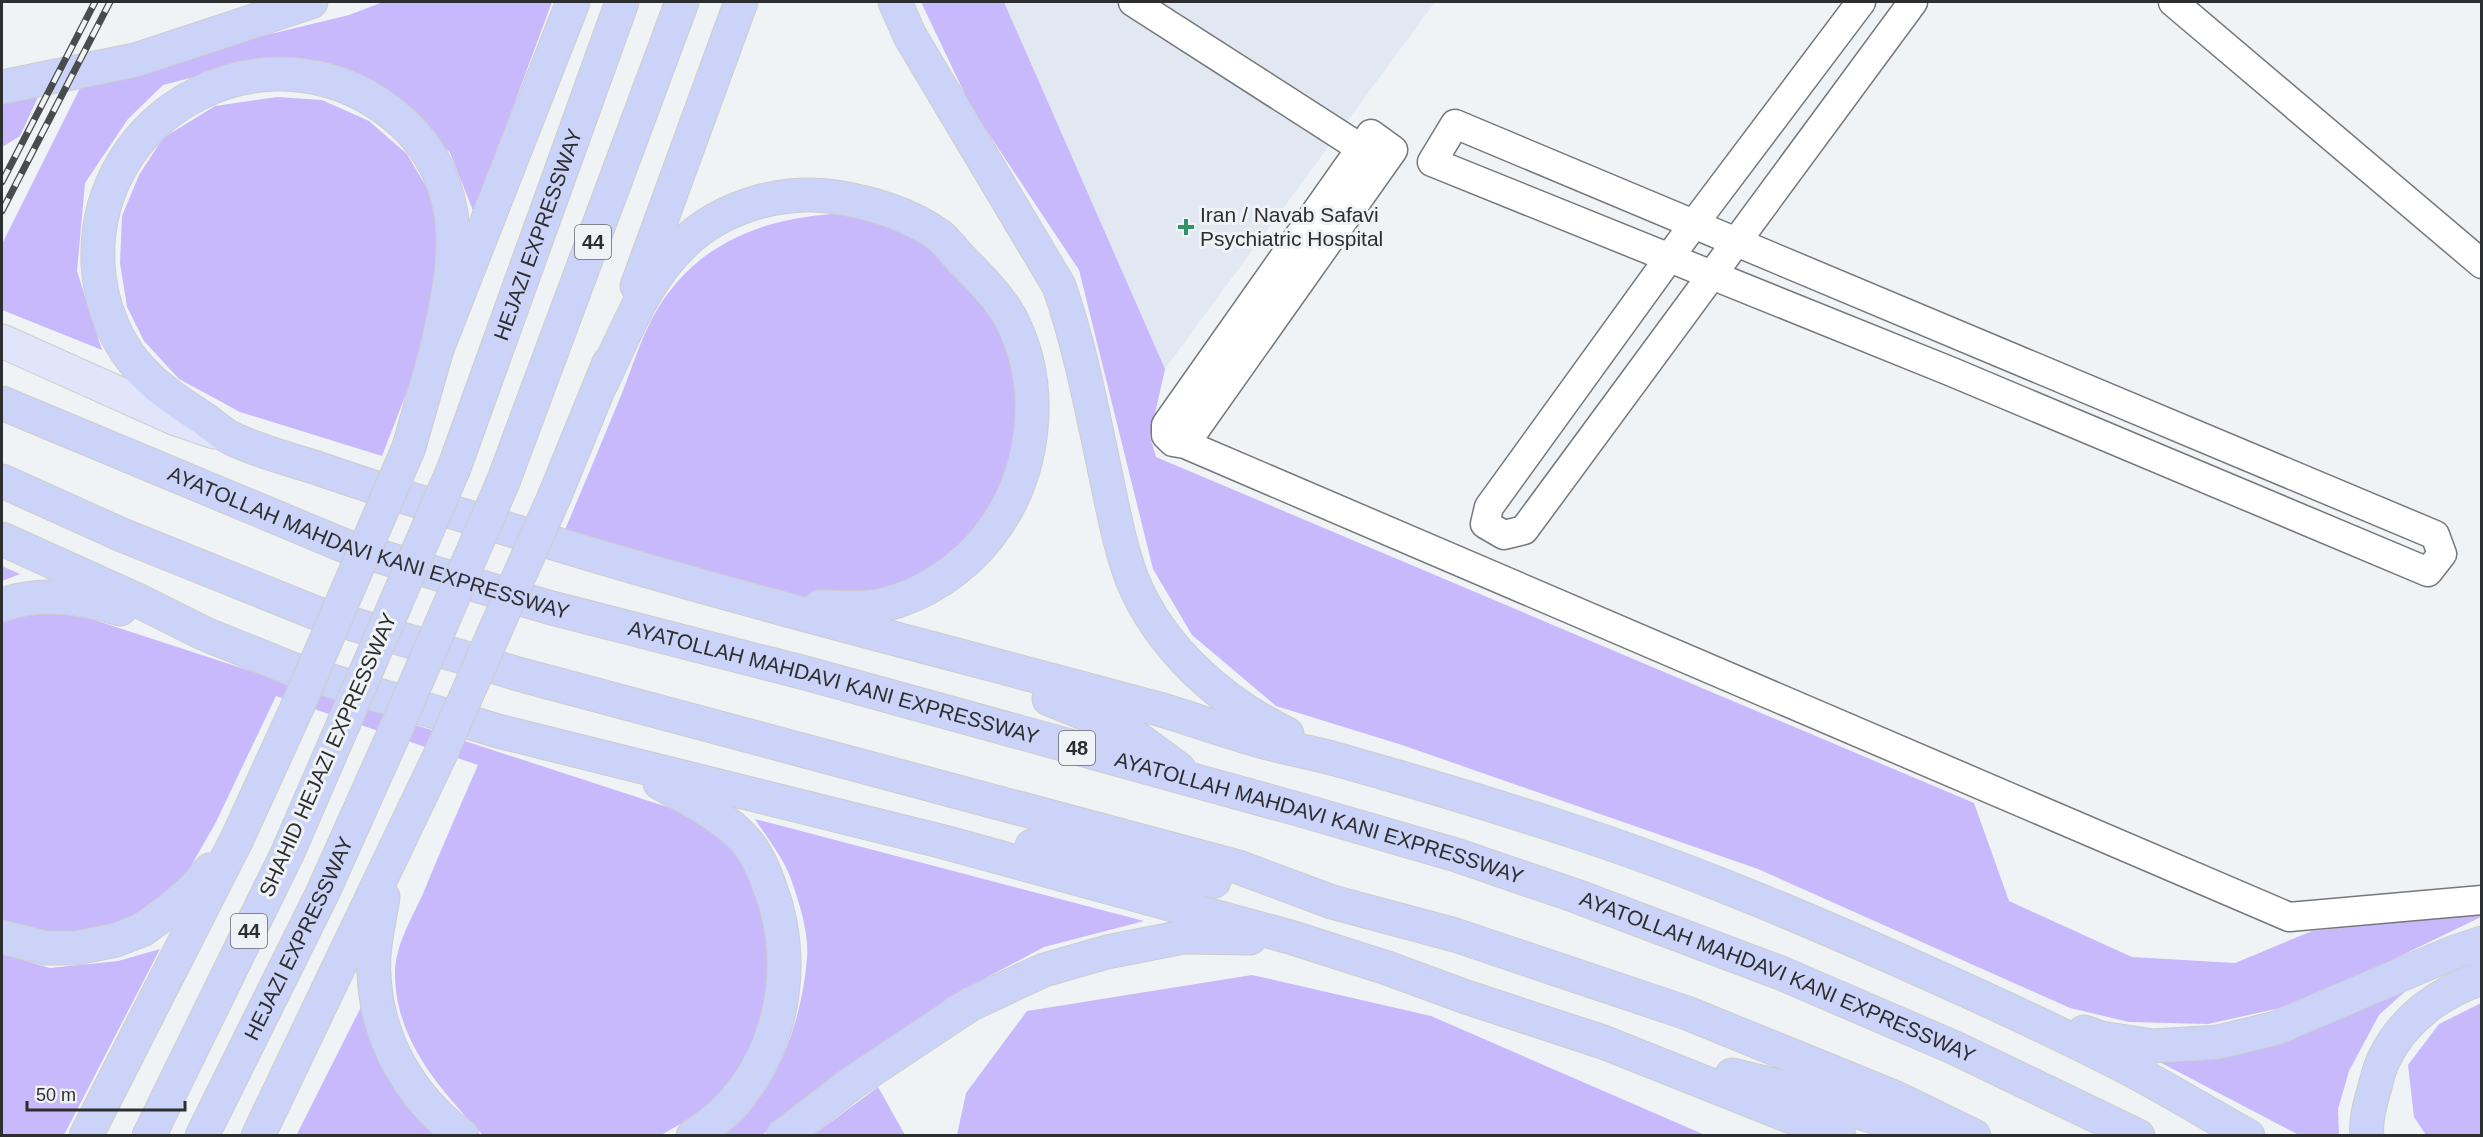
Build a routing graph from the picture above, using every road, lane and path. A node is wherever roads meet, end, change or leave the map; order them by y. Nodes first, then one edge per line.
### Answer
1 (310, 2) edge
2 (573, 2) edge
3 (622, 2) edge
4 (682, 2) edge
5 (741, 2) edge
6 (895, 2) edge
7 (1133, 2) edge
8 (1861, 2) edge
9 (1913, 2) edge
10 (2173, 2) edge
11 (1824, 51) junction
12 (1859, 74) junction
13 (2, 87) edge
14 (1693, 225) junction
15 (1734, 242) junction
16 (1669, 258) junction
17 (2481, 264) edge
18 (1712, 275) junction
19 (1965, 338) junction
20 (2, 341) edge
21 (437, 350) junction
22 (1952, 372) junction
23 (602, 382) junction
24 (2, 403) edge
25 (1554, 417) junction
26 (1593, 436) junction
27 (232, 439) junction
28 (454, 468) joint
29 (2, 481) edge
30 (2, 539) edge
31 (2, 605) edge
32 (782, 608) junction
33 (205, 634) junction
34 (947, 653) junction
35 (1340, 760) junction
36 (624, 762) junction
37 (1195, 781) junction
38 (237, 839) junction
39 (944, 842) junction
40 (387, 866) junction
41 (2481, 900) edge
42 (1332, 902) junction
43 (2, 937) edge
44 (1290, 937) junction
45 (2481, 943) edge
46 (2481, 978) edge
47 (1993, 1003) junction
48 (1639, 1056) junction
49 (2118, 1063) junction
50 (86, 1136) edge
51 (149, 1136) edge
52 (202, 1136) edge
53 (258, 1136) edge
54 (462, 1136) edge
55 (693, 1136) edge
56 (783, 1136) edge
57 (1839, 1136) edge
58 (1933, 1136) edge
59 (1974, 1136) edge
60 (2138, 1136) edge
61 (2203, 1136) edge
62 (2248, 1136) edge
63 (2367, 1136) edge

1 - 13 highway
2 - 21 highway
3 - 28 highway, HEJAZI EXPRESSWAY / 44
4 - 52 highway, HEJAZI EXPRESSWAY / 44, bridge
5 - 23 highway
6 - 35 highway
7 - 41 lane
8 - 11 lane
9 - 12 lane
10 - 17 lane
11 - 12 lane
11 - 14 lane
12 - 15 lane
14 - 15 lane
14 - 16 lane
14 - 16 lane
15 - 18 lane
15 - 19 lane
16 - 18 lane
16 - 25 lane
18 - 22 lane
18 - 26 lane
19 - 22 lane
19 - 22 lane
20 - 27 main road
21 - 27 highway
21 - 38 highway, bridge
23 - 32 highway
23 - 40 highway, bridge
24 - 37 highway, AYATOLLAH MAHDAVI KANI EXPRESSWAY / 48
25 - 26 lane
25 - 26 lane
27 - 32 highway
28 - 51 highway, SHAHID HEJAZI EXPRESSWAY / 44, bridge
29 - 42 highway
30 - 33 highway
31 - 33 highway
32 - 34 highway
33 - 36 highway
34 - 35 highway
34 - 37 highway
35 - 47 highway
36 - 39 highway
36 - 55 highway
37 - 60 highway, AYATOLLAH MAHDAVI KANI EXPRESSWAY / 48
38 - 43 highway
38 - 50 highway
39 - 42 highway
39 - 44 highway
40 - 53 highway
40 - 54 highway
42 - 59 highway
44 - 48 highway
44 - 56 highway
45 - 47 highway
46 - 63 highway
47 - 49 highway
48 - 57 highway
48 - 58 highway
49 - 61 highway
49 - 62 highway

